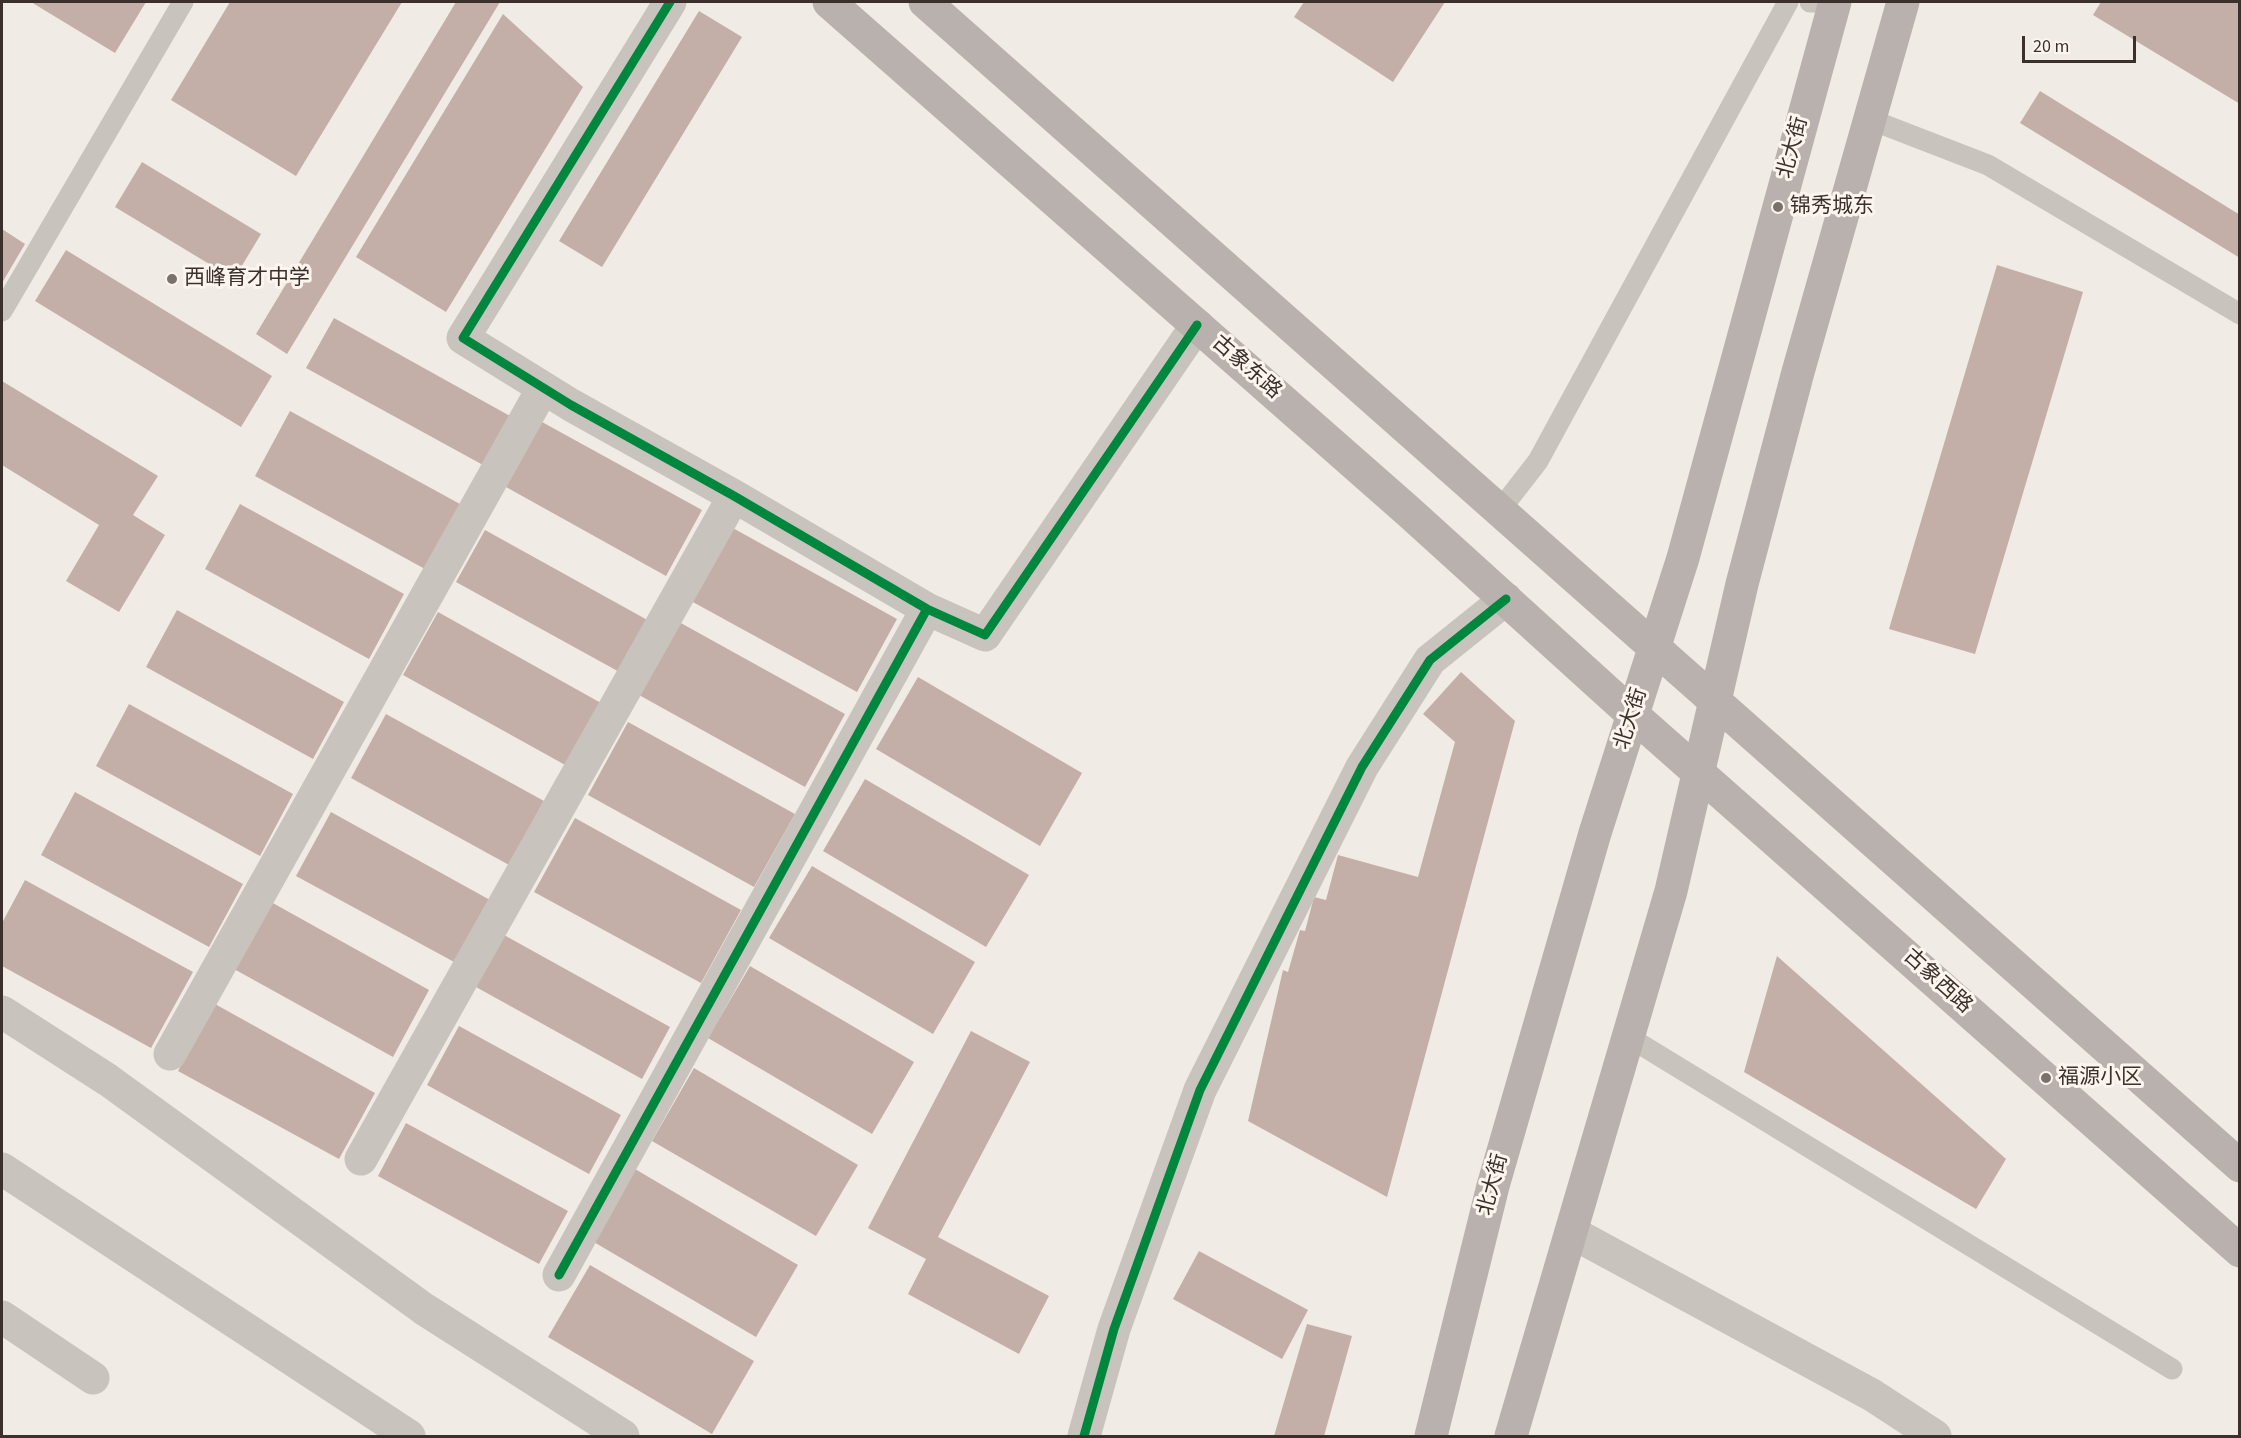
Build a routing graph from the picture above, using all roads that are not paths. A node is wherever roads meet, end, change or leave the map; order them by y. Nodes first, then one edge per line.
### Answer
1 (183, 2) edge
2 (670, 2) edge
3 (829, 2) edge
4 (926, 2) edge
5 (1788, 2) edge
6 (1810, 2) edge
7 (1835, 2) edge
8 (1903, 2) edge
9 (1869, 118) junction
10 (2, 311) edge
11 (2240, 314) edge
12 (1197, 326) junction
13 (543, 388) junction
14 (734, 496) junction
15 (1500, 510) junction
16 (1506, 599) junction
17 (927, 609) junction
18 (1655, 648) junction
19 (1713, 700) junction
20 (1633, 715) junction
21 (1697, 770) junction
22 (2, 1012) edge
23 (1627, 1036) junction
24 (170, 1054) dead end
25 (361, 1159) dead end
26 (2240, 1166) edge
27 (2, 1169) edge
28 (1572, 1232) junction
29 (2240, 1251) edge
30 (559, 1275) dead end
31 (2, 1317) edge
32 (2172, 1369) dead end
33 (93, 1378) dead end
34 (409, 1437) edge
35 (623, 1437) edge
36 (1084, 1437) edge
37 (1431, 1437) edge
38 (1511, 1437) edge
39 (1935, 1437) edge

1 - 10 lane
2 - 13 street
3 - 12 main road, 古象东路
4 - 15 main road
5 - 15 lane
6 - 7 lane
7 - 18 main road, 北大街
8 - 9 main road
9 - 11 lane
9 - 19 main road
12 - 16 main road, 古象东路
12 - 17 street
13 - 14 street
13 - 24 street
14 - 17 street
14 - 25 street
15 - 18 main road
16 - 20 main road, 古象东路
16 - 36 street
17 - 30 street
18 - 19 main road
18 - 20 main road, 北大街
19 - 21 main road
19 - 26 main road
20 - 21 main road, 古象西路
20 - 37 main road, 北大街
21 - 23 main road
21 - 29 main road, 古象西路
22 - 35 street
23 - 28 main road
23 - 32 lane
27 - 34 street
28 - 38 main road
28 - 39 street
31 - 33 street

